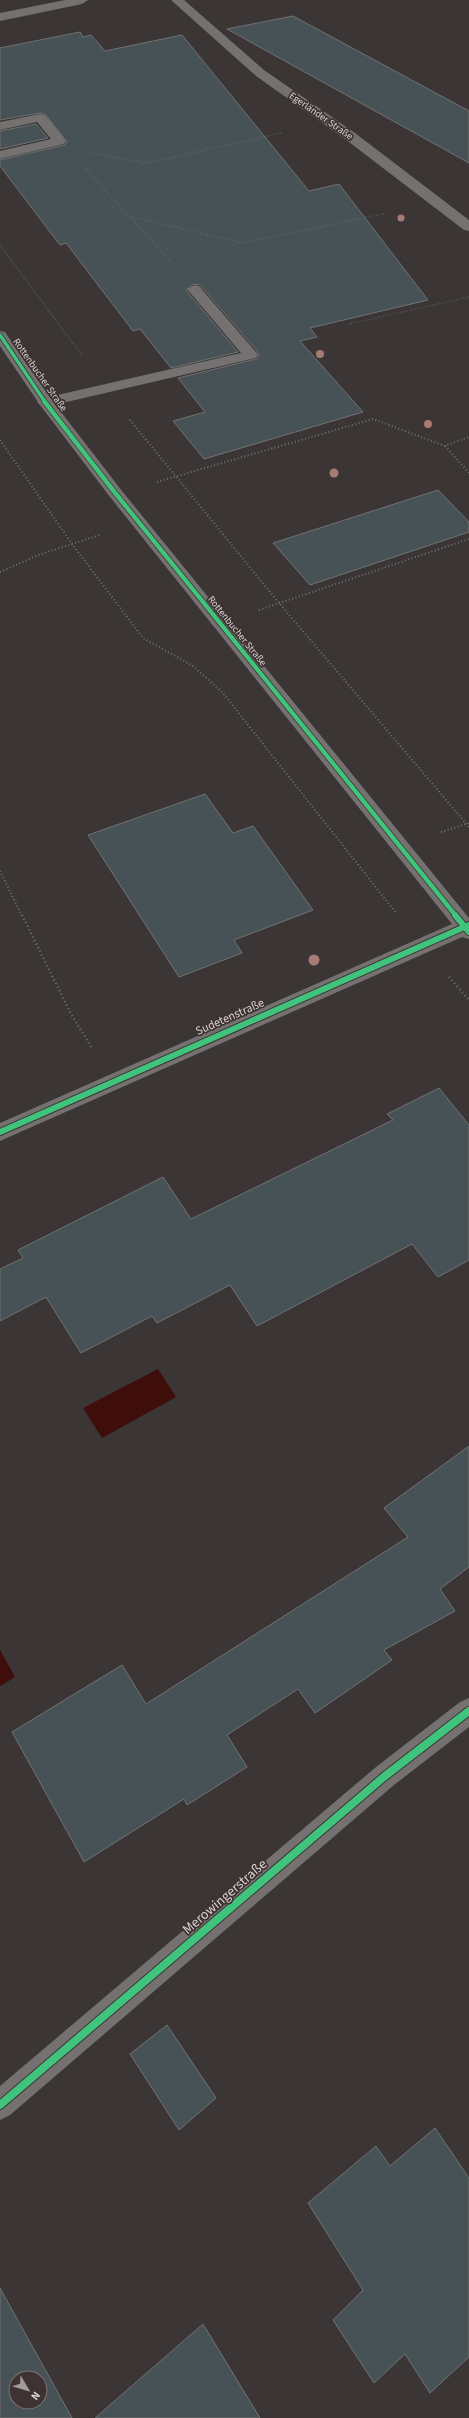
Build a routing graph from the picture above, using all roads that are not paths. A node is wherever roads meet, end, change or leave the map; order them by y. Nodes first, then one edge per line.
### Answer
1 (82, 0) edge
2 (177, 0) edge
3 (0, 17) edge
4 (0, 126) edge
5 (0, 155) edge
6 (469, 228) edge
7 (194, 289) road end
8 (0, 335) edge
9 (45, 402) junction
10 (468, 928) edge
11 (0, 1132) edge
12 (469, 1711) edge
13 (0, 2105) edge

1 - 3 street
2 - 6 street, Egerländer Straße
4 - 5 street
7 - 9 street
8 - 9 street, Rottenbucher Straße
9 - 10 street, Rottenbucher Straße
10 - 11 street, Sudetenstraße
12 - 13 street, Merowingerstraße

